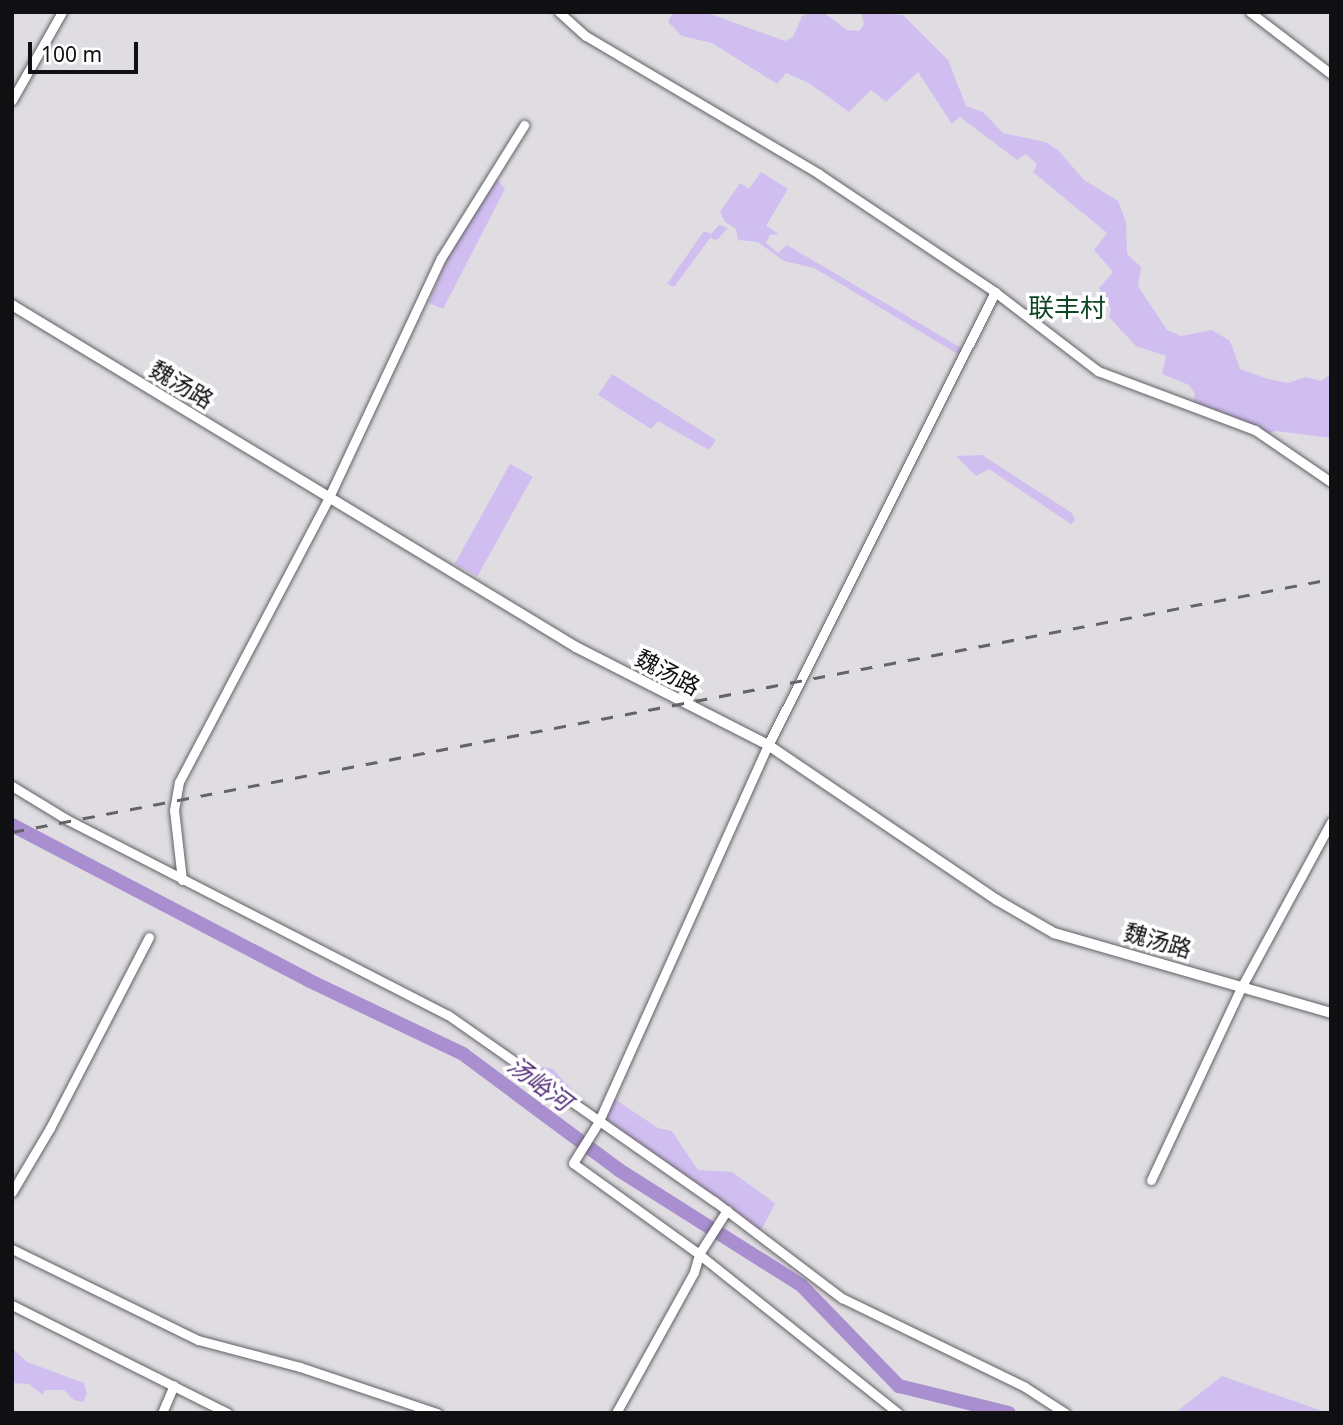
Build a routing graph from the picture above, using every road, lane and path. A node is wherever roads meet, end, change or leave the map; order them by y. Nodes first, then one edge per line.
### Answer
1 (62, 12) edge
2 (559, 12) edge
3 (1250, 12) edge
4 (1331, 74) edge
5 (12, 100) edge
6 (524, 125) dead end
7 (995, 292) junction
8 (12, 305) edge
9 (1331, 482) edge
10 (329, 498) junction
11 (768, 745) junction
12 (12, 786) edge
13 (1331, 822) edge
14 (182, 880) junction
15 (149, 937) dead end
16 (1242, 986) junction
17 (1331, 1013) edge
18 (596, 1126) junction
19 (1151, 1180) dead end
20 (12, 1192) edge
21 (727, 1210) junction
22 (12, 1249) edge
23 (699, 1254) junction
24 (12, 1305) edge
25 (174, 1385) junction
26 (162, 1413) edge
27 (228, 1413) edge
28 (437, 1413) edge
29 (616, 1413) edge
30 (898, 1413) edge
31 (1065, 1413) edge

1 - 5 street
2 - 7 street
3 - 4 street
6 - 10 street
7 - 9 street
7 - 11 street
8 - 10 street, 魏汤路
10 - 11 street, 魏汤路
10 - 14 street
11 - 16 street, 魏汤路
11 - 18 street
12 - 14 street
13 - 16 street
14 - 18 street
15 - 20 street
16 - 17 street, 魏汤路
16 - 19 street
18 - 21 street
18 - 23 street
21 - 23 street
21 - 31 street
22 - 28 street
23 - 29 street
23 - 30 street
24 - 25 street
25 - 26 street
25 - 27 street

